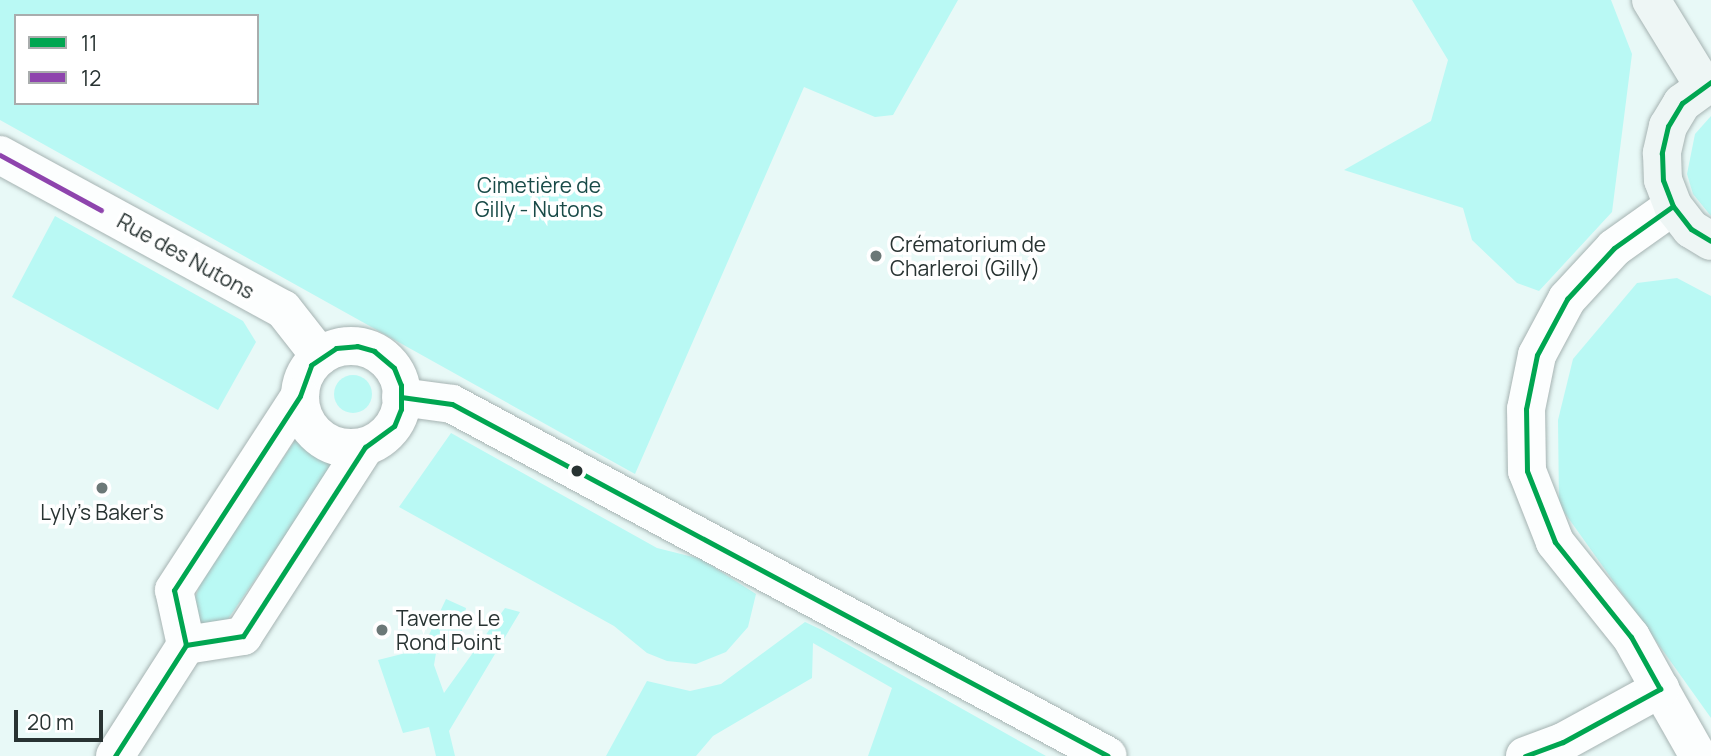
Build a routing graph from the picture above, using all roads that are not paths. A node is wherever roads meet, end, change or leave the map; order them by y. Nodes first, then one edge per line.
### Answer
1 (1651, 0) edge
2 (1707, 83) edge
3 (0, 155) edge
4 (1673, 206) junction
5 (1711, 242) edge
6 (320, 356) junction
7 (300, 396) junction
8 (401, 397) junction
9 (365, 447) junction
10 (186, 645) junction
11 (1660, 689) junction
12 (115, 756) edge
13 (1108, 756) edge
14 (1525, 756) edge
15 (1698, 756) edge

1 - 2 main road
2 - 4 main road
3 - 6 street, Rue des Nutons
4 - 5 main road
4 - 11 street
6 - 7 street
6 - 8 street
7 - 9 street
7 - 10 street
8 - 9 street
8 - 13 street
9 - 10 street
10 - 12 street
11 - 14 street
11 - 15 street

